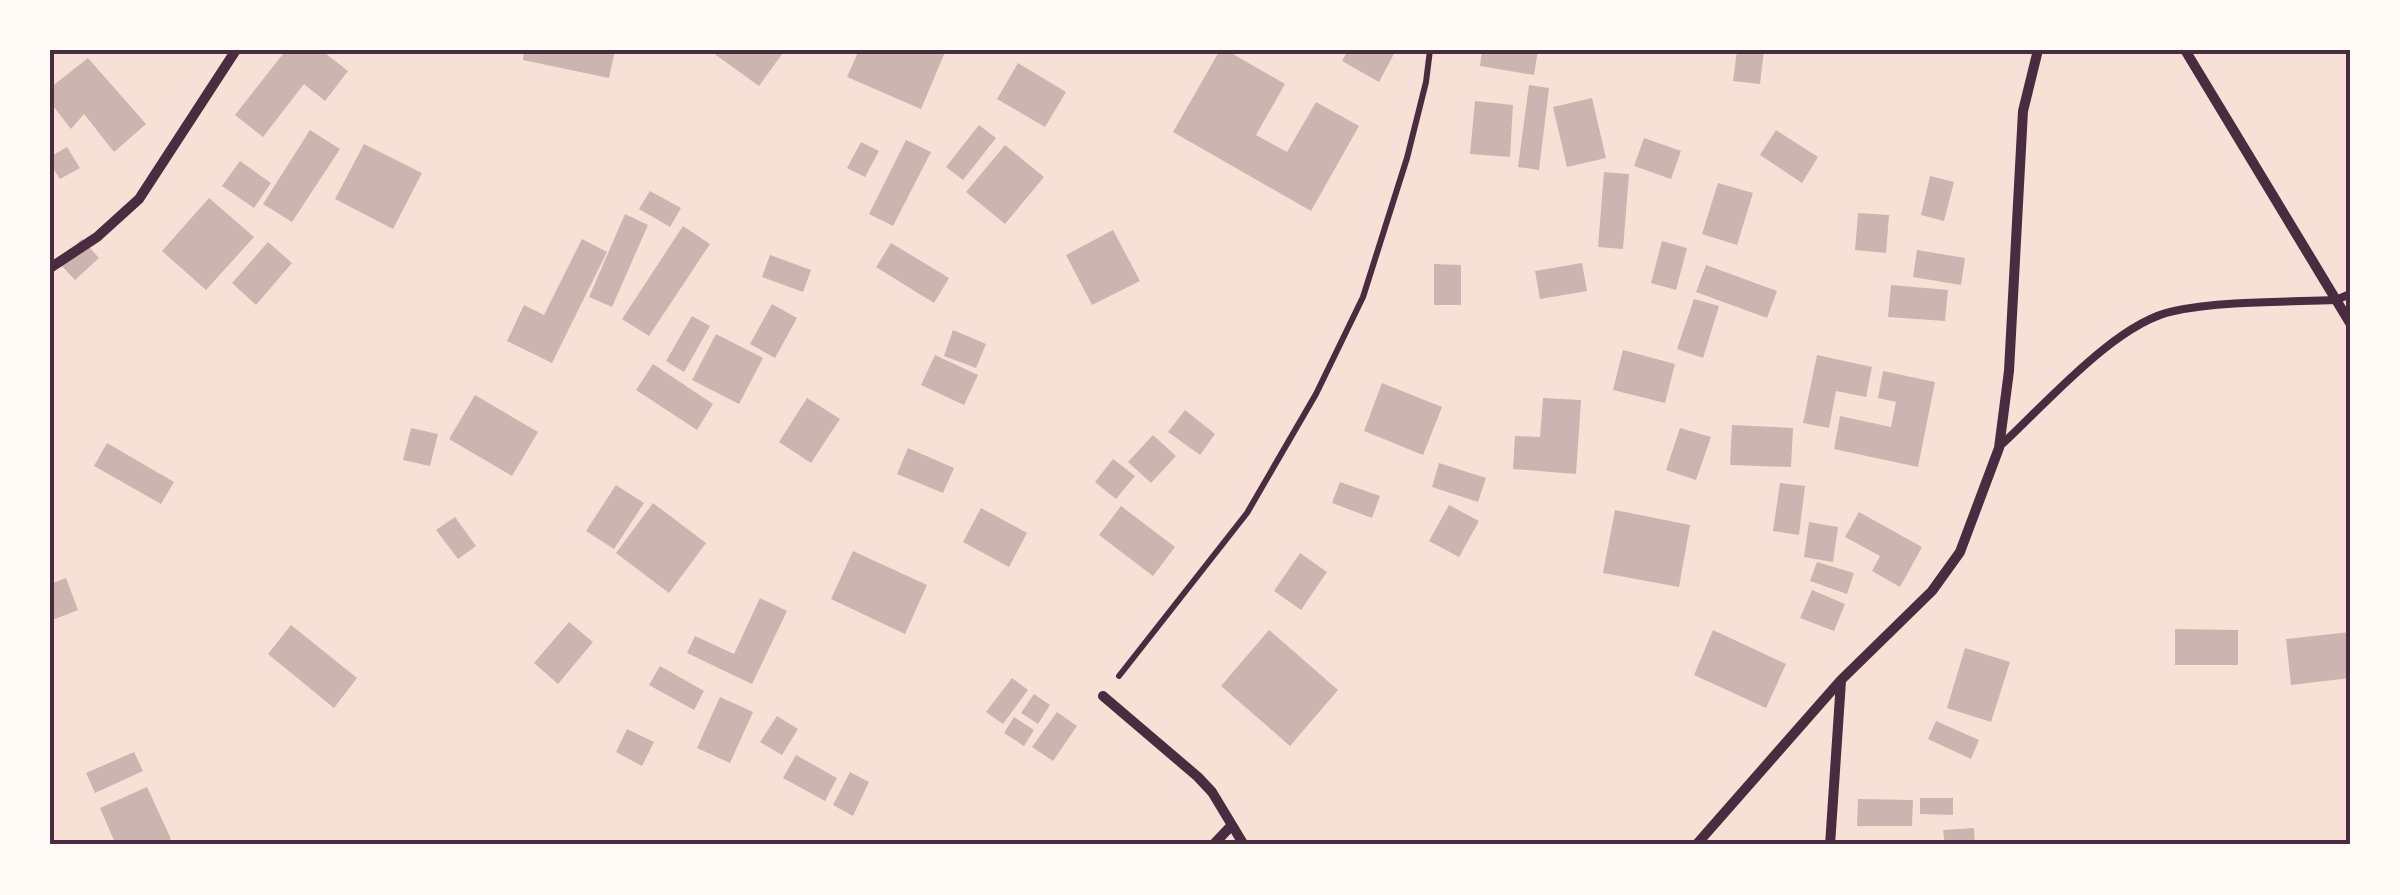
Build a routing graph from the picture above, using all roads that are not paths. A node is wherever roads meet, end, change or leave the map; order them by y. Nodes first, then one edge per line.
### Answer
1 (236, 50) edge
2 (2038, 50) edge
3 (2184, 50) edge
4 (50, 268) edge
5 (2350, 294) edge
6 (2336, 300) junction
7 (2350, 323) edge
8 (1999, 448) junction
9 (1841, 680) junction
10 (1102, 696) road end
11 (1231, 826) junction
12 (1213, 845) edge
13 (1244, 845) edge
14 (1696, 845) edge
15 (1830, 845) edge

1 - 4 street
2 - 8 street
3 - 6 street
5 - 6 lane
6 - 7 street
6 - 8 lane
8 - 9 street
9 - 14 street
9 - 15 street
10 - 11 street
11 - 12 street
11 - 13 street

